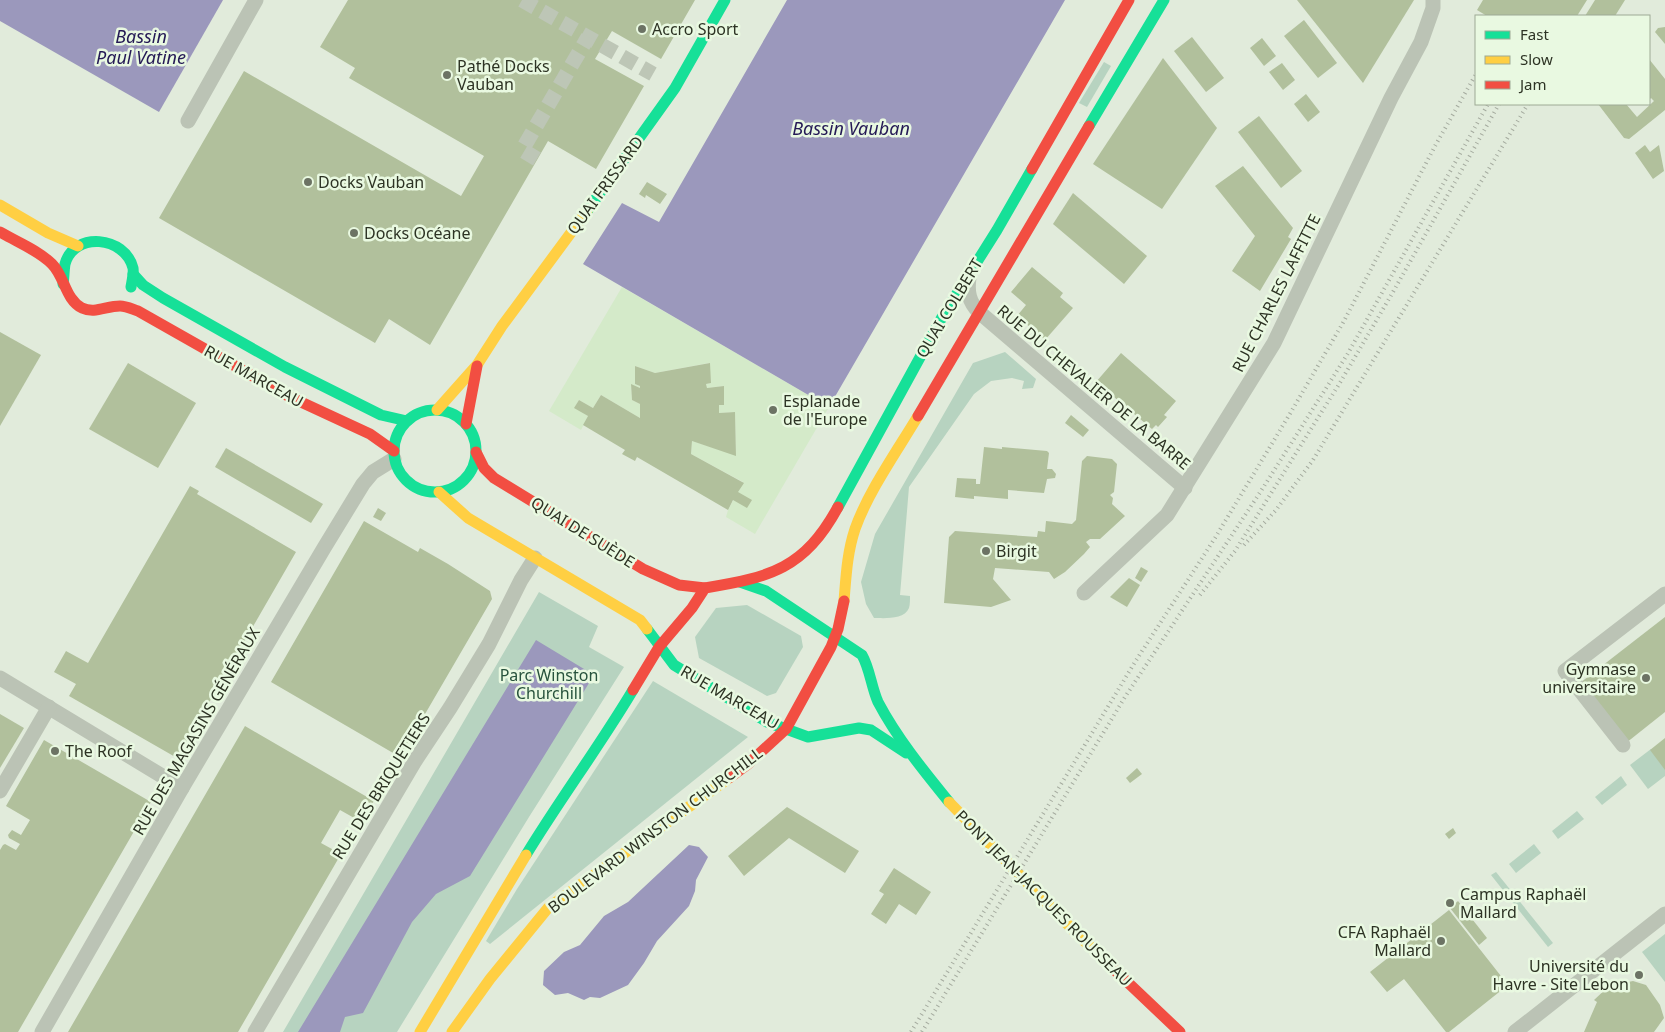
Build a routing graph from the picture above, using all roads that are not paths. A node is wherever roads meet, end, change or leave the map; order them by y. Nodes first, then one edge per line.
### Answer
1 (256, 0) edge
2 (725, 0) edge
3 (1129, 0) edge
4 (1164, 0) edge
5 (1433, 0) edge
6 (1439, 0) edge
7 (188, 121) dead end
8 (0, 204) edge
9 (0, 232) edge
10 (78, 246) junction
11 (970, 273) junction
12 (134, 274) junction
13 (63, 284) junction
14 (114, 307) junction
15 (979, 312) junction
16 (941, 319) junction
17 (477, 365) junction
18 (437, 410) junction
19 (407, 421) junction
20 (466, 424) junction
21 (476, 452) junction
22 (394, 455) junction
23 (1185, 488) junction
24 (439, 492) junction
25 (867, 502) joint
26 (535, 558) junction
27 (740, 582) junction
28 (705, 588) junction
29 (1084, 593) dead end
30 (1665, 594) edge
31 (835, 637) junction
32 (659, 647) junction
33 (0, 678) edge
34 (49, 707) junction
35 (786, 729) junction
36 (808, 737) joint
37 (1622, 745) dead end
38 (914, 759) junction
39 (182, 788) junction
40 (0, 792) edge
41 (1665, 914) edge
42 (42, 1032) edge
43 (255, 1032) edge
44 (420, 1032) edge
45 (452, 1032) edge
46 (1180, 1032) edge
47 (1515, 1032) edge

1 - 7 street
2 - 17 main road, QUAI FRISSARD
3 - 11 main road, QUAI COLBERT
4 - 15 main road, QUAI COLBERT
5 - 6 street
5 - 23 street, RUE CHARLES LAFFITTE
8 - 10 main road
9 - 13 main road, RUE MARCEAU
10 - 12 main road, RUE MARCEAU
10 - 13 main road
11 - 15 street
11 - 16 main road, QUAI COLBERT
12 - 14 main road
12 - 19 main road, RUE MARCEAU
13 - 14 main road, RUE MARCEAU
14 - 22 main road, RUE MARCEAU
15 - 16 street
15 - 23 street, RUE DU CHEVALIER DE LA BARRE
15 - 25 main road, QUAI COLBERT
16 - 27 main road, QUAI COLBERT
17 - 18 main road, QUAI FRISSARD
17 - 20 main road, QUAI FRISSARD
18 - 19 main road
18 - 20 main road
19 - 22 main road
20 - 21 main road
21 - 24 main road
21 - 28 main road, QUAI DE SUÈDE
22 - 24 main road
22 - 39 street, RUE DES MAGASINS GÉNÉRAUX
23 - 29 street, RUE CHARLES LAFFITTE
24 - 26 main road
25 - 31 main road, BOULEVARD WINSTON CHURCHILL
26 - 32 main road
26 - 43 street, RUE DES BRIQUETIERS
27 - 28 main road
27 - 31 main road
28 - 32 main road
30 - 37 street
31 - 35 main road, BOULEVARD WINSTON CHURCHILL
31 - 38 main road, PONT JEAN-JACQUES ROUSSEAU
32 - 35 main road, RUE MARCEAU
32 - 44 main road
33 - 34 street
34 - 39 street
34 - 40 street
35 - 36 main road, RUE MARCEAU
35 - 45 main road, BOULEVARD WINSTON CHURCHILL
36 - 38 main road, PONT JEAN-JACQUES ROUSSEAU
38 - 46 main road, PONT JEAN-JACQUES ROUSSEAU
39 - 42 street, RUE DES MAGASINS GÉNÉRAUX
41 - 47 street

